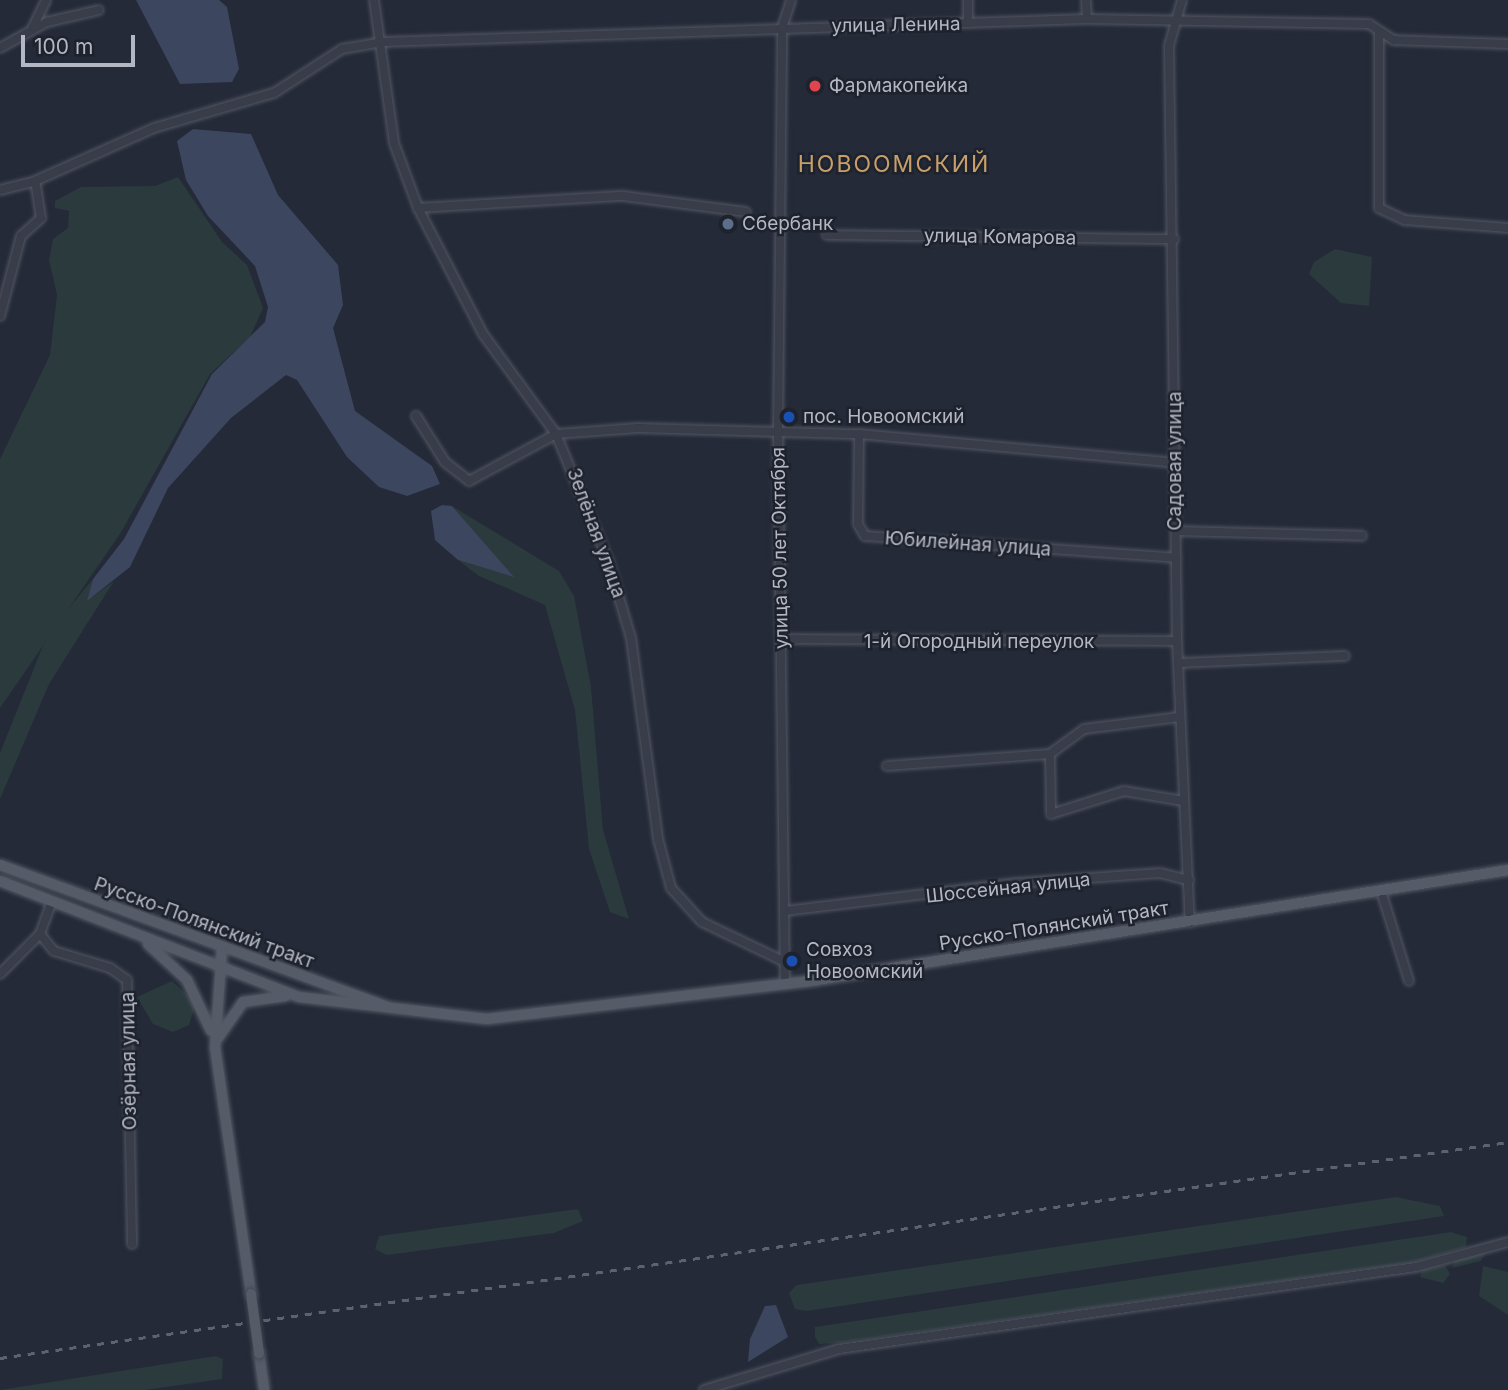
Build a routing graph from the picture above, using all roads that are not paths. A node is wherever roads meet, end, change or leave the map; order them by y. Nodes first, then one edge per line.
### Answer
1 (46, 0) edge
2 (374, 0) edge
3 (791, 0) edge
4 (968, 0) edge
5 (1086, 0) edge
6 (1182, 0) edge
7 (99, 10) dead end
8 (1087, 19) junction
9 (968, 23) junction
10 (1174, 23) junction
11 (782, 28) junction
12 (32, 29) junction
13 (1379, 32) junction
14 (383, 42) junction
15 (1508, 44) edge
16 (0, 48) edge
17 (35, 181) junction
18 (0, 190) edge
19 (418, 208) junction
20 (746, 212) dead end
21 (1508, 228) edge
22 (827, 235) dead end
23 (1174, 239) junction
24 (0, 316) edge
25 (416, 416) dead end
26 (778, 429) junction
27 (859, 433) junction
28 (556, 434) junction
29 (1175, 463) junction
30 (1176, 531) junction
31 (1362, 536) dead end
32 (1176, 558) junction
33 (782, 639) junction
34 (1177, 641) junction
35 (1345, 656) dead end
36 (1178, 663) junction
37 (1179, 717) junction
38 (1050, 754) junction
39 (887, 766) dead end
40 (1183, 801) junction
41 (0, 865) edge
42 (1508, 870) edge
43 (1189, 880) junction
44 (0, 881) edge
45 (1381, 891) junction
46 (52, 901) junction
47 (785, 911) junction
48 (1190, 923) junction
49 (123, 929) junction
50 (40, 934) junction
51 (222, 948) junction
52 (785, 962) junction
53 (219, 968) junction
54 (0, 974) edge
55 (1409, 981) dead end
56 (785, 984) junction
57 (299, 997) junction
58 (396, 1010) junction
59 (215, 1047) junction
60 (1508, 1242) edge
61 (132, 1244) dead end
62 (264, 1390) edge
63 (704, 1390) edge

1 - 12 street
2 - 14 street, Зелёная улица
3 - 11 street, улица 50 лет Октября
4 - 9 street
5 - 8 street
6 - 10 street, Садовая улица
7 - 12 street
8 - 9 street, улица Ленина
8 - 10 street, улица Ленина
9 - 11 street, улица Ленина
10 - 13 street, улица Ленина
10 - 23 street, Садовая улица
11 - 14 street, улица Ленина
11 - 26 street, улица 50 лет Октября
12 - 16 street
13 - 15 street, улица Ленина
13 - 21 street
14 - 17 street, улица Ленина
14 - 19 street, Зелёная улица
17 - 18 street, улица Ленина
17 - 24 street
19 - 20 street
19 - 28 street, Зелёная улица
22 - 23 street, улица Комарова
23 - 29 street, Садовая улица
25 - 28 street
26 - 27 street
26 - 28 street
26 - 33 street, улица 50 лет Октября
27 - 29 street
27 - 32 street, Юбилейная улица
28 - 52 street, Зелёная улица
29 - 30 street, Садовая улица
30 - 31 street
30 - 32 street, Садовая улица
32 - 34 street, Садовая улица
33 - 34 street, 1-й Огородный переулок
33 - 47 street, улица 50 лет Октября
34 - 36 street, Садовая улица
35 - 36 street
36 - 37 street, Садовая улица
37 - 38 street
37 - 40 street, Садовая улица
38 - 39 street
38 - 40 street
40 - 43 street, Садовая улица
41 - 51 main road, Русско-Полянский тракт
42 - 45 main road, Русско-Полянский тракт
43 - 47 street, Шоссейная улица
43 - 48 street, Садовая улица
44 - 46 main road, Русско-Полянский тракт
45 - 48 main road, Русско-Полянский тракт
45 - 55 street
46 - 49 main road, Русско-Полянский тракт
46 - 50 street
47 - 52 street, улица 50 лет Октября
48 - 56 main road, Русско-Полянский тракт
49 - 53 main road, Русско-Полянский тракт
49 - 59 main road
50 - 54 street
50 - 61 street, Озёрная улица
51 - 53 main road
51 - 58 main road, Русско-Полянский тракт
52 - 56 street, улица 50 лет Октября
53 - 57 main road, Русско-Полянский тракт
53 - 59 main road
56 - 58 main road, Русско-Полянский тракт
57 - 58 main road, Русско-Полянский тракт
57 - 59 main road
59 - 62 main road, bridge
60 - 63 street

